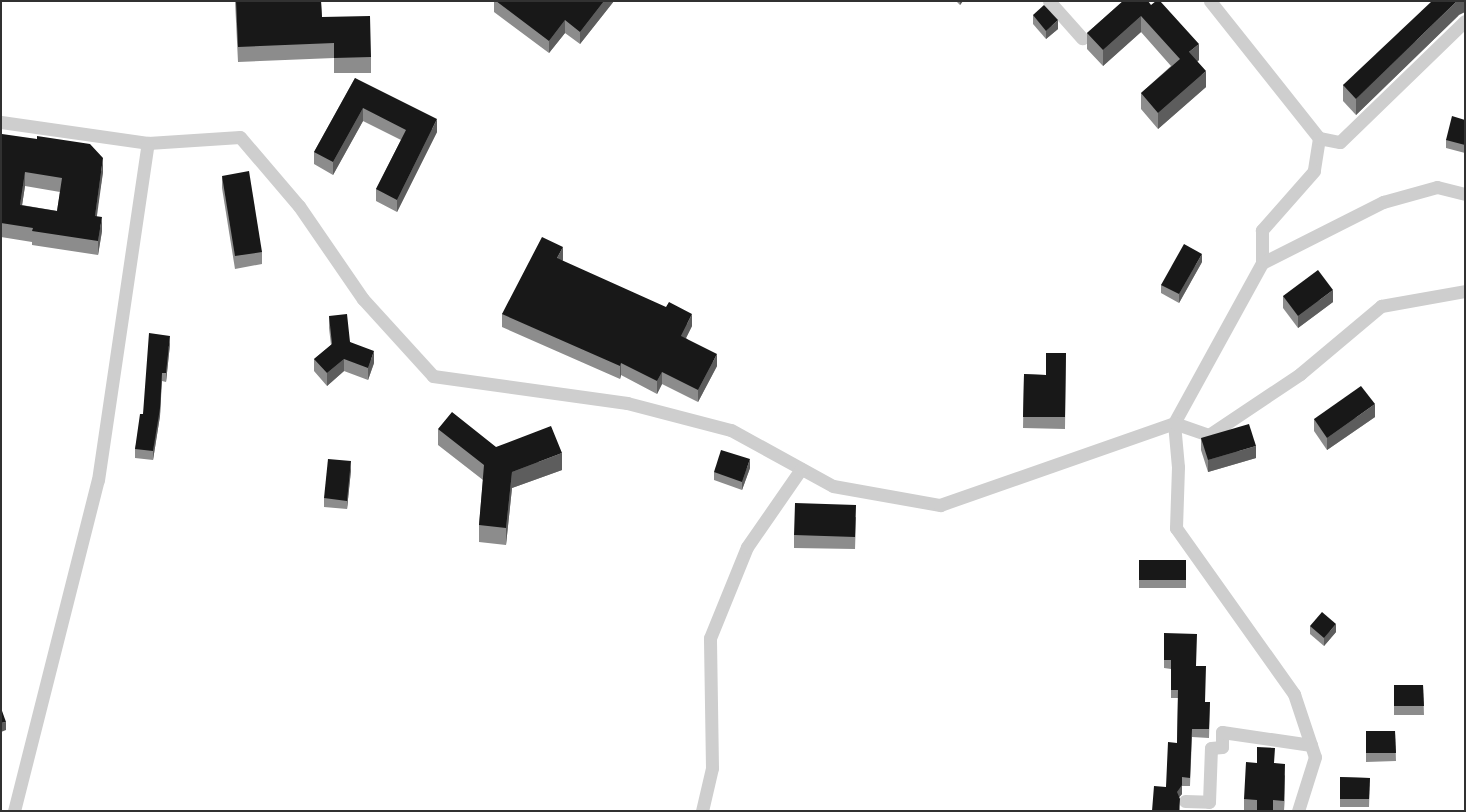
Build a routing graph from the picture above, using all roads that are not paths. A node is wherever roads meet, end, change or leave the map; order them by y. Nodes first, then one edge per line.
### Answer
1 (1049, 1) edge
2 (1210, 1) edge
3 (1465, 21) edge
4 (1082, 38) dead end
5 (1, 122) edge
6 (1319, 138) junction
7 (148, 143) junction
8 (1465, 194) edge
9 (1262, 263) junction
10 (1465, 291) edge
11 (1174, 423) junction
12 (801, 469) junction
13 (1311, 745) junction
14 (1189, 805) edge
15 (14, 811) edge
16 (702, 811) edge
17 (1298, 811) edge

1 - 4 street
2 - 6 street
3 - 6 street
5 - 7 street
6 - 9 street
7 - 12 street
7 - 15 street
8 - 9 street
9 - 11 street
10 - 11 street
11 - 12 street
11 - 13 street
12 - 16 street
13 - 14 street
13 - 17 street

